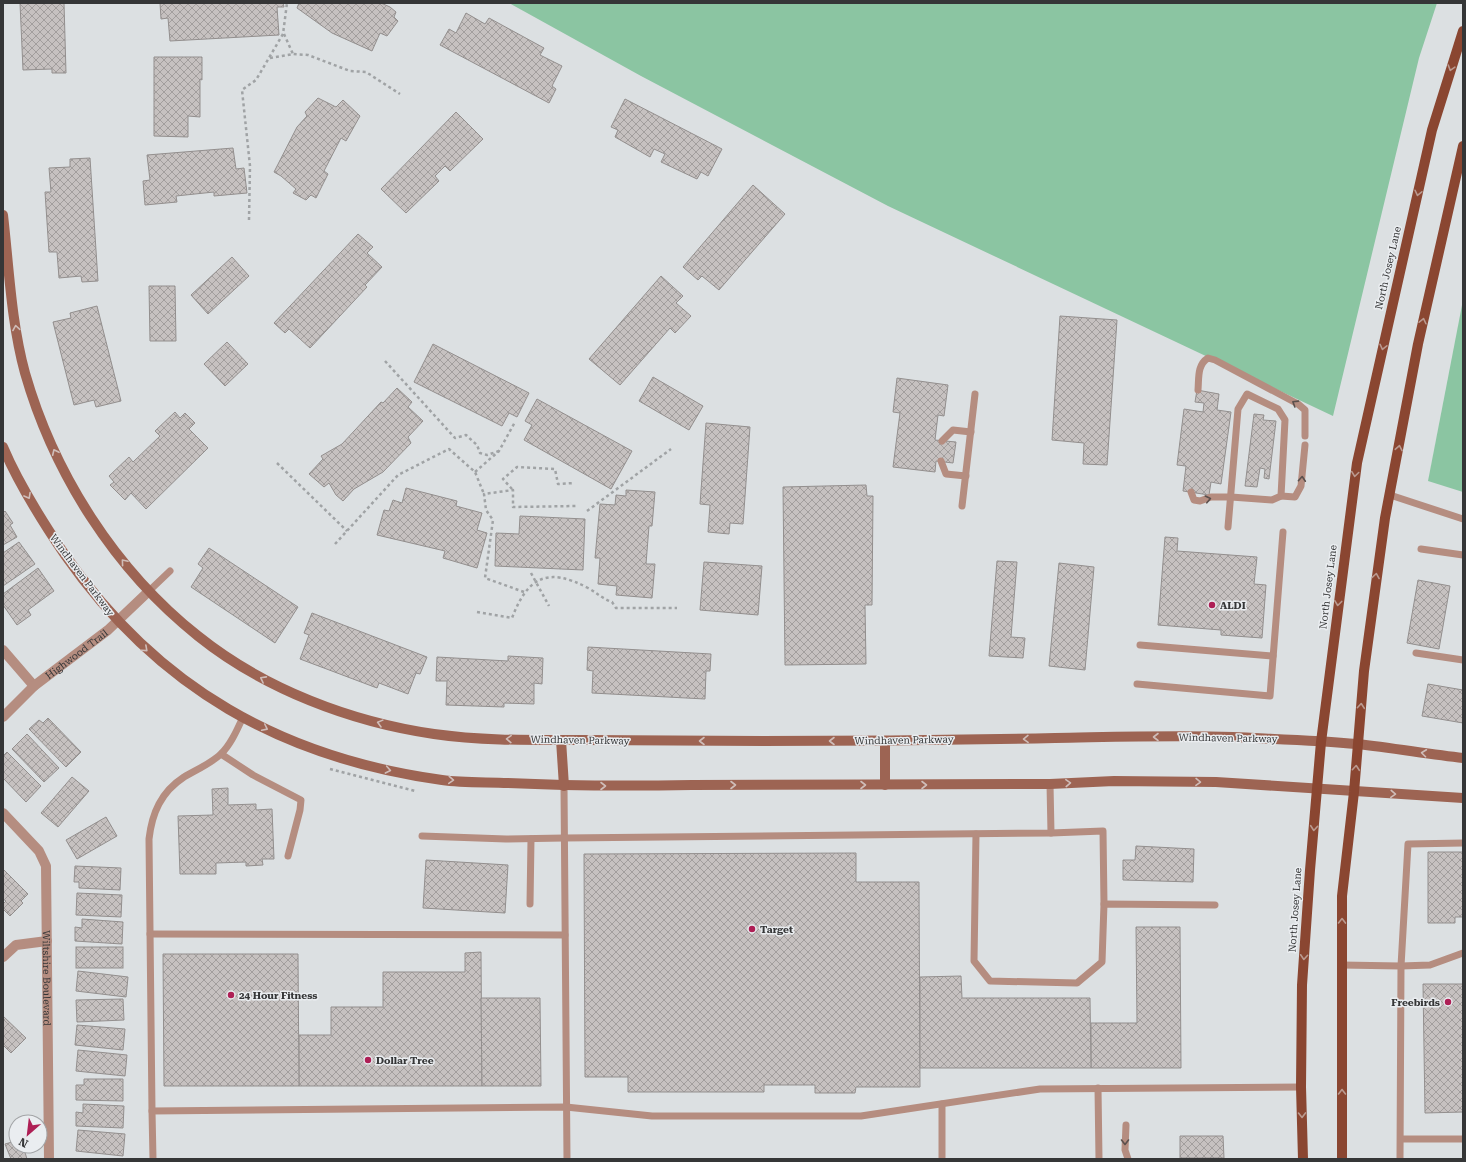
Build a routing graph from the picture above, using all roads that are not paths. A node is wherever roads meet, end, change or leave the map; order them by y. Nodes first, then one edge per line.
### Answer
1 (1463, 31) edge
2 (1463, 146) edge
3 (3, 215) edge
4 (1198, 390) dead end
5 (975, 394) dead end
6 (971, 432) junction
7 (1305, 436) dead end
8 (942, 441) dead end
9 (1304, 445) dead end
10 (3, 446) edge
11 (941, 462) dead end
12 (966, 476) junction
13 (1191, 492) dead end
14 (1390, 495) junction
15 (1281, 496) junction
16 (1231, 497) junction
17 (962, 506) dead end
18 (1463, 519) edge
19 (1228, 527) dead end
20 (1283, 532) dead end
21 (1421, 549) dead end
22 (1463, 555) edge
23 (170, 571) dead end
24 (149, 591) junction
25 (117, 622) junction
26 (1140, 645) dead end
27 (3, 650) edge
28 (1416, 653) dead end
29 (1273, 656) junction
30 (1463, 660) edge
31 (1138, 684) dead end
32 (34, 686) junction
33 (3, 717) edge
34 (243, 717) junction
35 (562, 740) junction
36 (885, 741) junction
37 (1321, 742) junction
38 (1358, 744) junction
39 (221, 754) junction
40 (1463, 758) edge
41 (1050, 784) junction
42 (885, 785) junction
43 (564, 786) junction
44 (1317, 789) junction
45 (1354, 792) junction
46 (1463, 798) edge
47 (3, 814) edge
48 (1051, 833) junction
49 (976, 834) junction
50 (422, 836) dead end
51 (564, 838) junction
52 (531, 839) junction
53 (1463, 843) edge
54 (288, 856) dead end
55 (530, 904) dead end
56 (1104, 904) junction
57 (1215, 905) dead end
58 (150, 934) junction
59 (565, 935) junction
60 (48, 941) junction
61 (1463, 953) edge
62 (3, 957) edge
63 (1341, 965) junction
64 (1401, 966) junction
65 (1301, 1087) junction
66 (1098, 1088) junction
67 (942, 1104) junction
68 (566, 1107) junction
69 (152, 1111) junction
70 (1126, 1125) dead end
71 (1401, 1139) junction
72 (1463, 1139) edge
73 (49, 1159) edge
74 (153, 1159) edge
75 (567, 1159) edge
76 (942, 1159) edge
77 (1099, 1159) edge
78 (1128, 1159) edge
79 (1303, 1159) edge
80 (1342, 1159) edge
81 (1400, 1159) edge

1 -> 37 main road, North Josey Lane
14 -> 2 main road
24 -> 3 main road, Windhaven Parkway
7 -> 4 lane
5 - 6 lane
6 - 8 lane
6 - 12 lane
15 -> 9 lane
10 -> 25 main road, Windhaven Parkway
11 - 12 lane
12 - 17 lane
13 -> 16 lane
14 - 18 lane
38 -> 14 main road
15 - 16 lane
15 - 16 lane
16 - 19 lane
20 - 29 lane
21 - 22 lane
23 - 24 lane
24 - 25 street, Highwood Trail
35 -> 24 main road, Windhaven Parkway
25 - 32 street, Highwood Trail
25 -> 34 main road, Windhaven Parkway
26 - 29 lane
27 - 32 street
28 - 30 lane
29 - 31 lane
32 - 33 street, Highwood Trail
34 - 39 lane
34 -> 43 main road, Windhaven Parkway
36 -> 35 main road, Windhaven Parkway
35 - 43 main road
37 -> 36 main road, Windhaven Parkway
36 - 42 main road
37 - 38 main road, Windhaven Parkway
37 - 44 main road, North Josey Lane
40 -> 38 main road, Windhaven Parkway
45 -> 38 main road
39 - 54 lane
39 - 58 lane
42 -> 41 main road, Windhaven Parkway
41 -> 44 main road, Windhaven Parkway
41 - 48 lane
43 -> 42 main road, Windhaven Parkway
43 - 51 lane
44 - 45 main road, Windhaven Parkway
44 -> 65 main road, North Josey Lane
45 -> 46 main road, Windhaven Parkway
63 -> 45 main road
47 - 60 street, Wiltshire Boulevard
48 - 49 lane
48 - 56 lane
49 - 51 lane
49 - 56 lane
50 - 52 lane
51 - 52 lane
51 - 59 lane
52 - 55 lane
53 - 64 lane
56 - 57 lane
58 - 59 lane
58 - 69 lane
59 - 68 lane
60 - 62 street
60 - 73 street, Wiltshire Boulevard
61 - 64 lane
63 - 64 lane
80 -> 63 main road
64 - 71 lane
65 - 66 lane
65 -> 79 main road, North Josey Lane
66 - 67 lane
66 - 77 lane
67 - 68 lane
67 - 76 lane
68 - 69 lane
68 - 75 lane
69 - 74 lane
70 -> 78 lane
71 - 72 lane
71 - 81 lane

